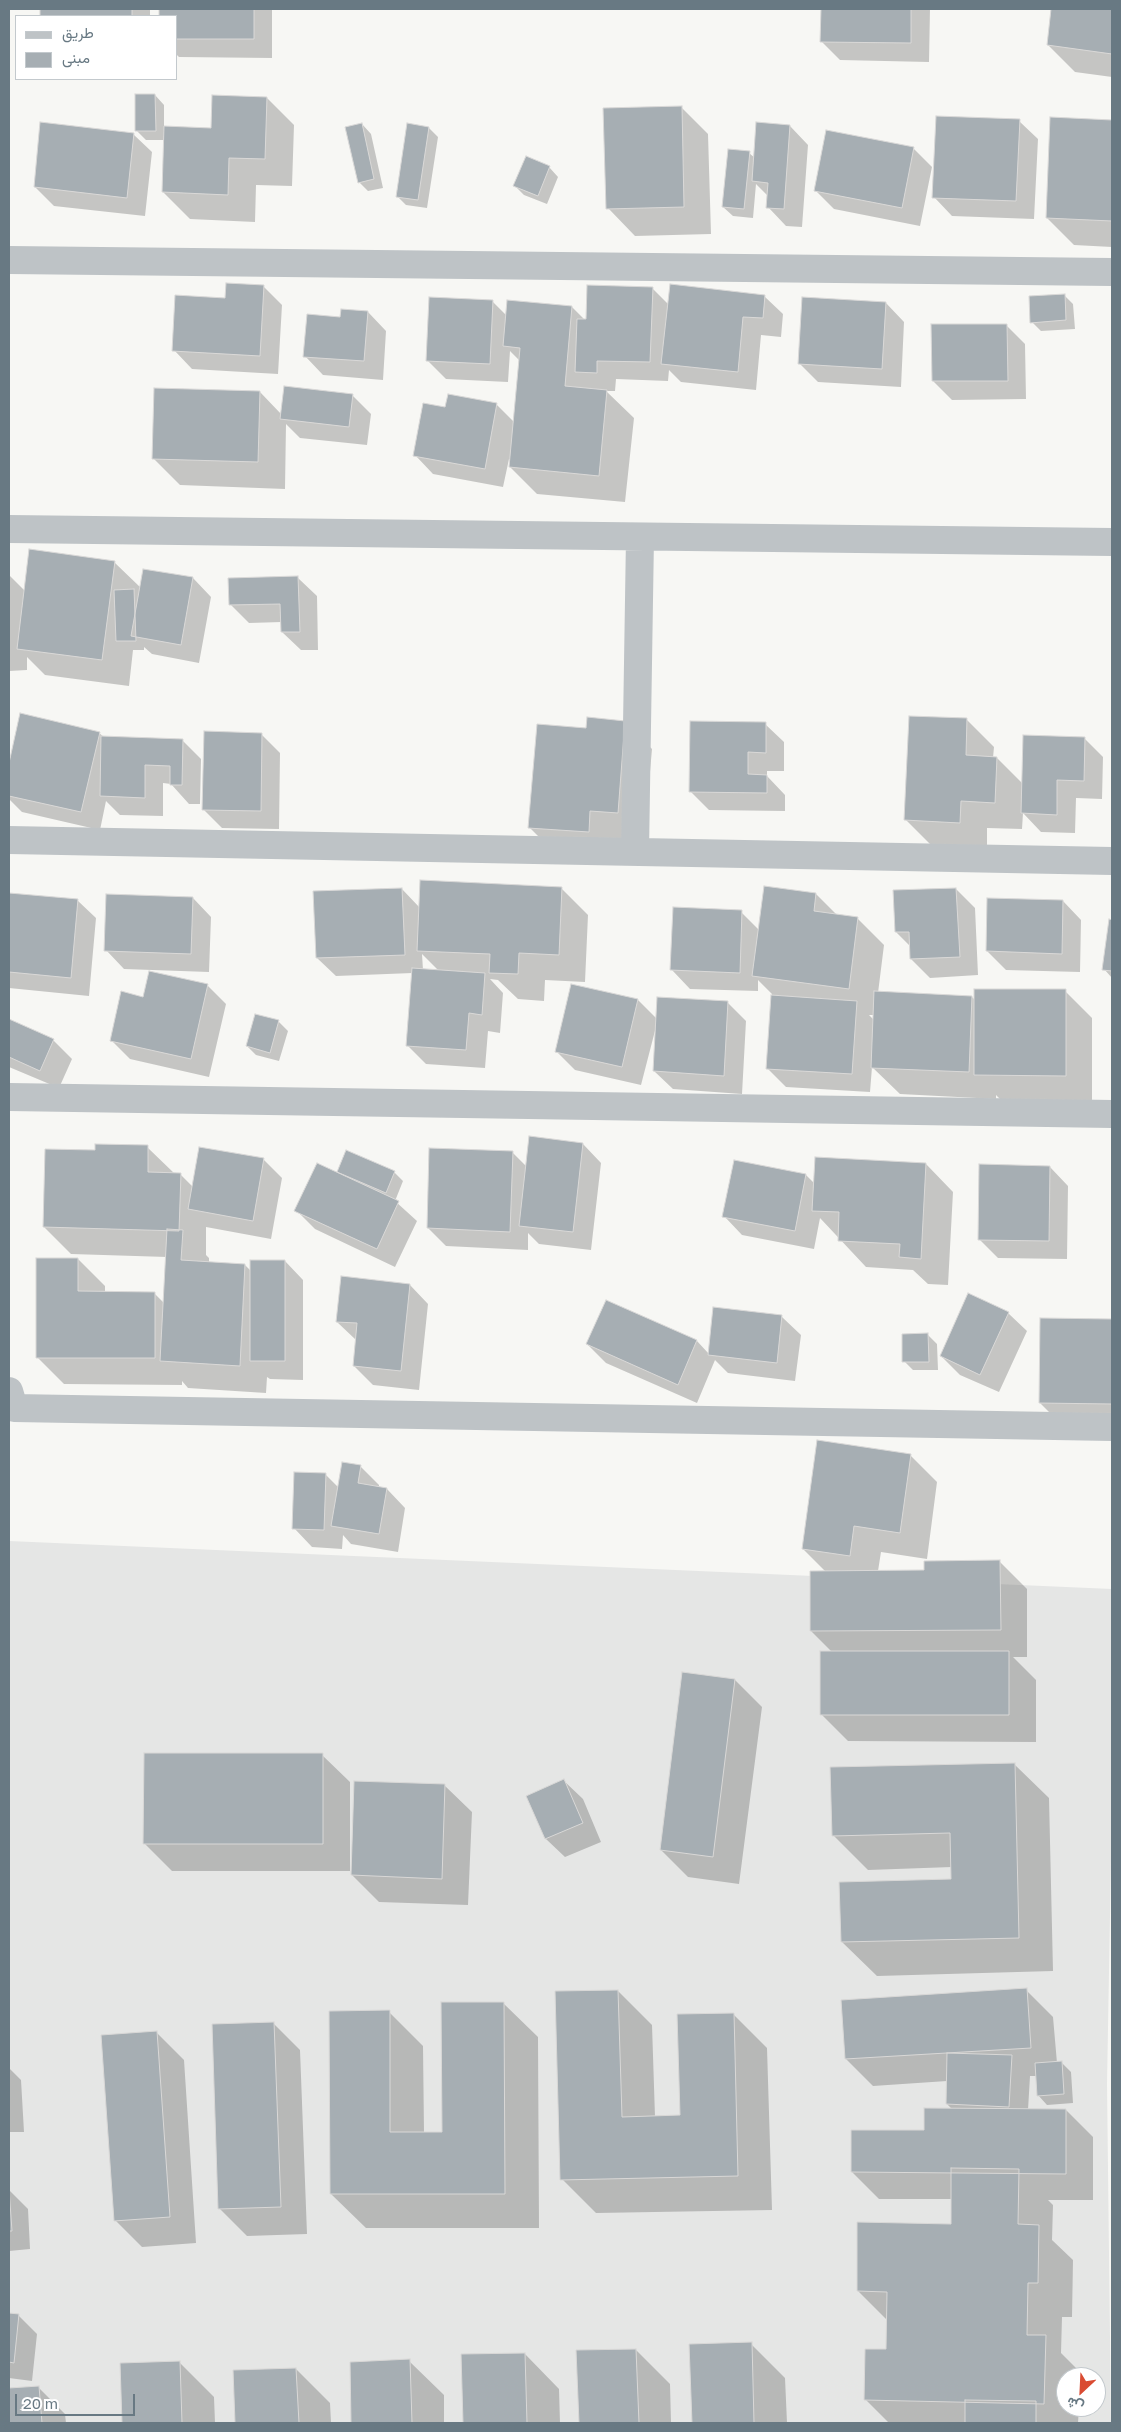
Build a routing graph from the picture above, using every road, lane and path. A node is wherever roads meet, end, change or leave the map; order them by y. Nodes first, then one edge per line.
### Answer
1 (9, 260) edge
2 (1112, 272) edge
3 (9, 530) edge
4 (640, 537) junction
5 (1112, 542) edge
6 (9, 840) edge
7 (635, 852) junction
8 (1112, 860) edge
9 (9, 1097) edge
10 (1112, 1114) edge
11 (9, 1391) edge
12 (1112, 1427) edge

1 - 2 street
3 - 4 street
4 - 5 street
4 - 7 street
6 - 7 street
7 - 8 street
9 - 10 street
11 - 12 street

